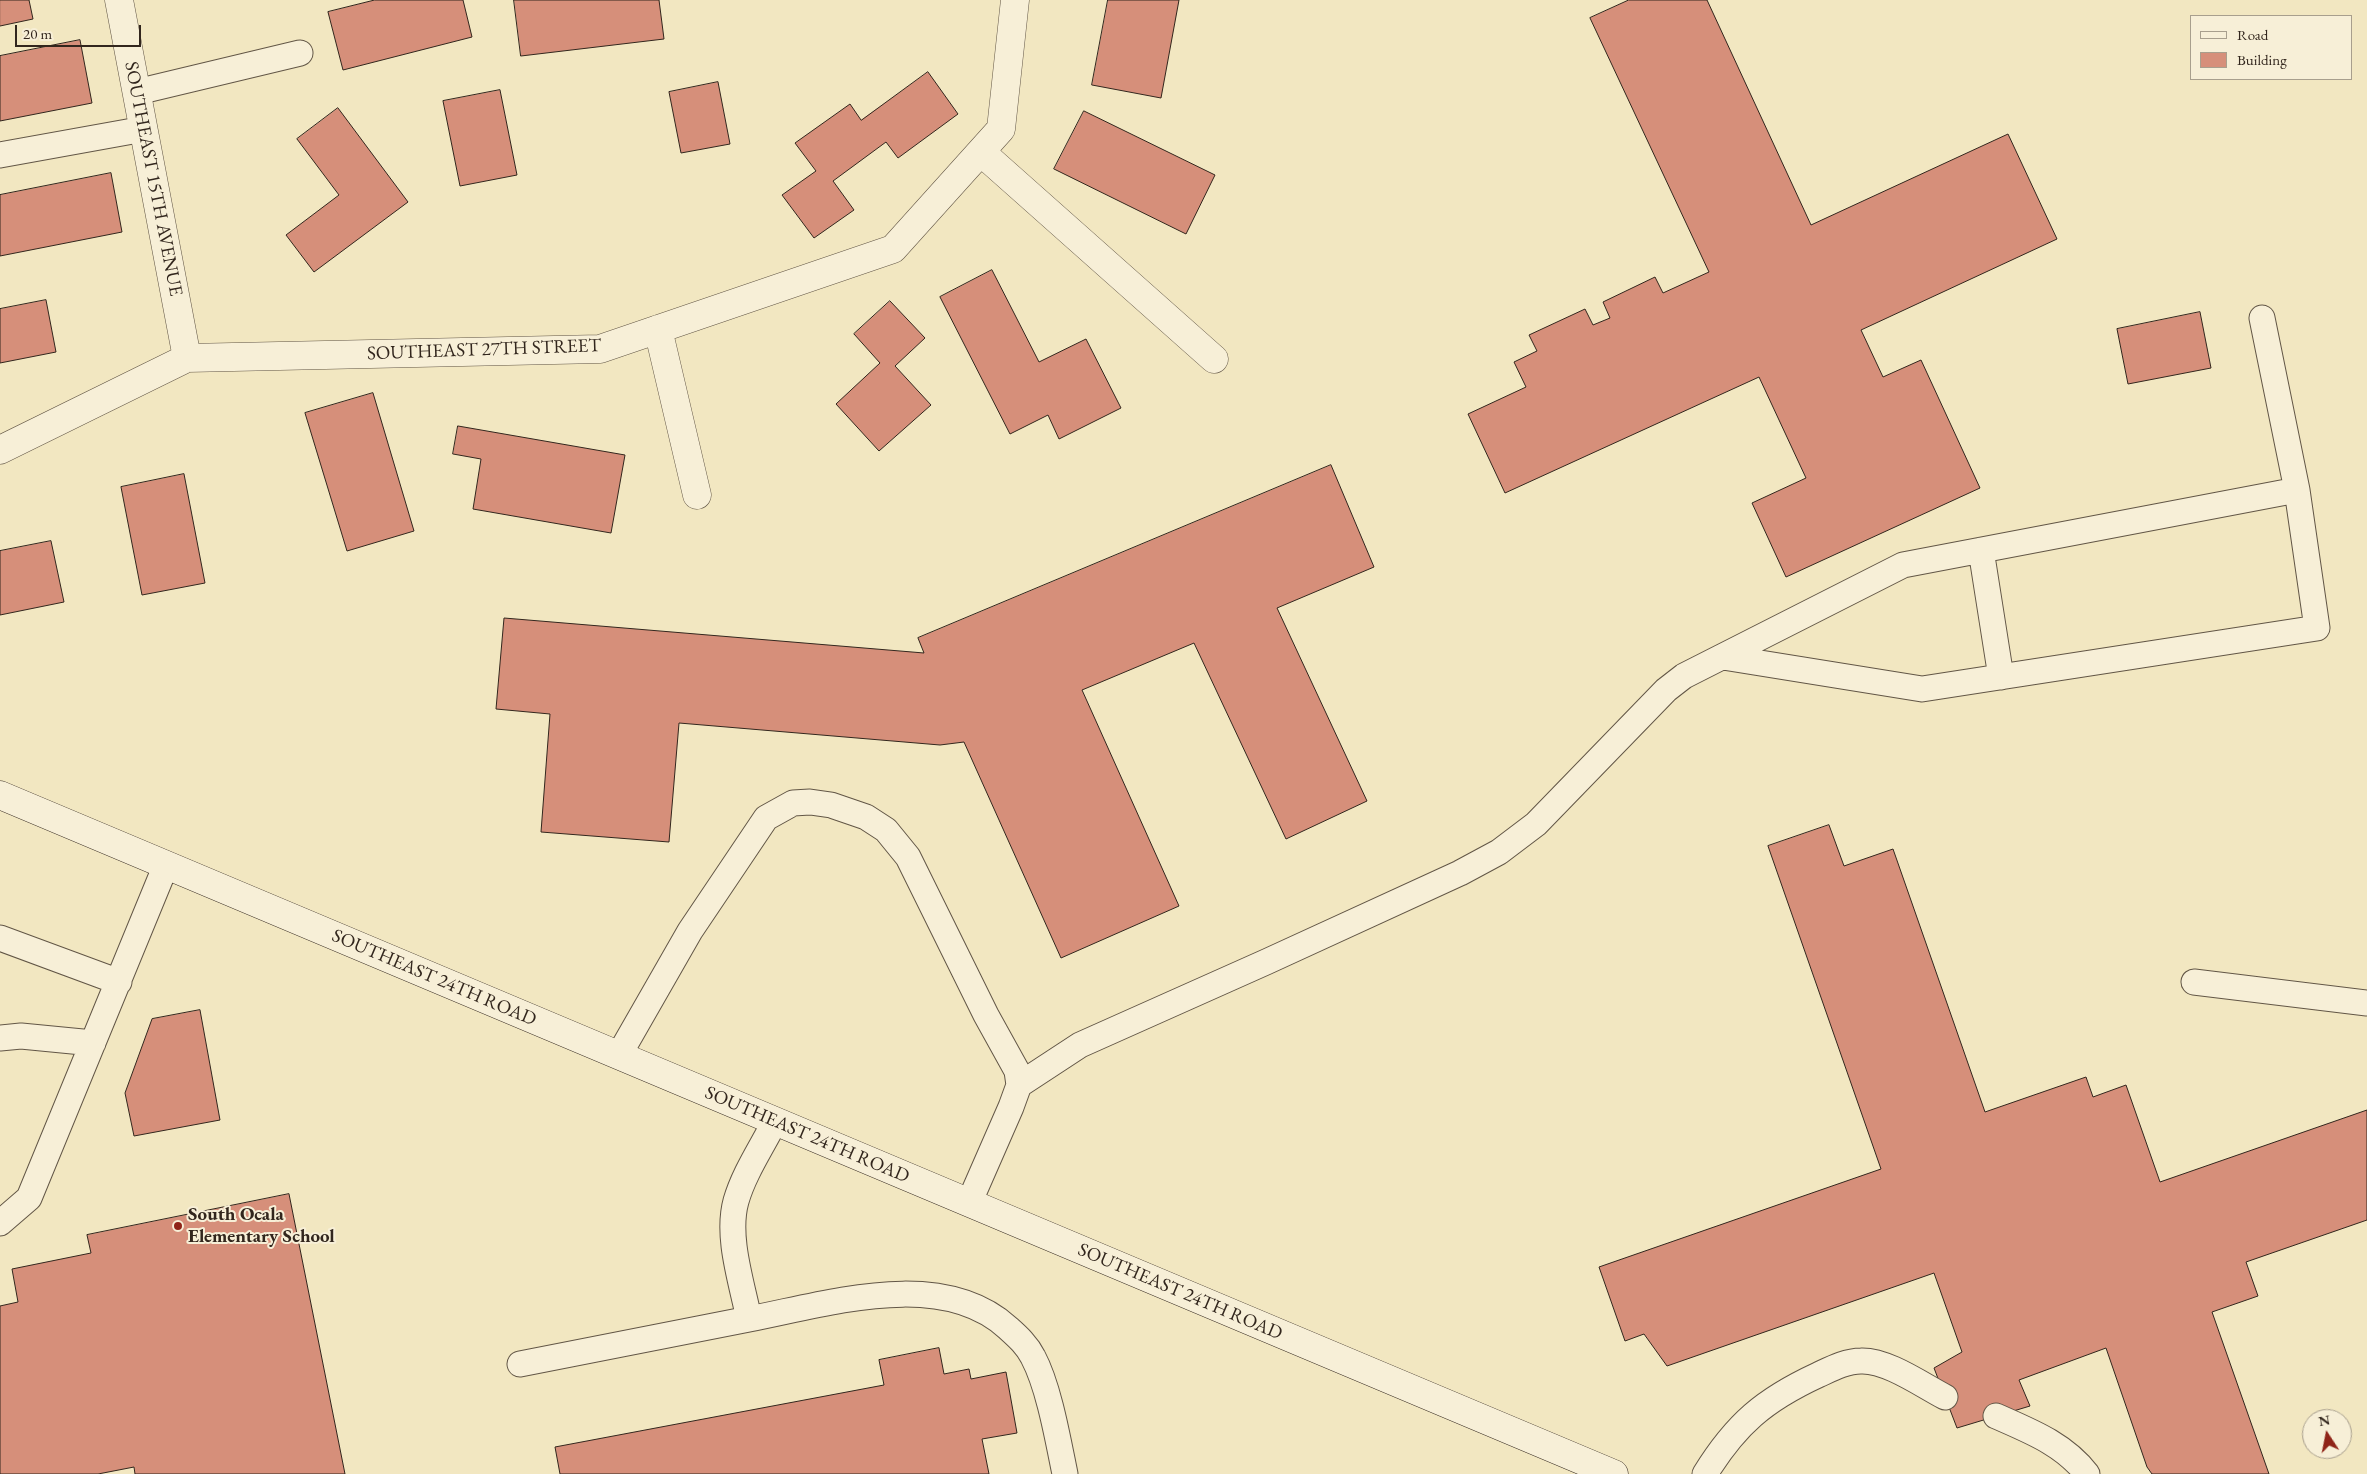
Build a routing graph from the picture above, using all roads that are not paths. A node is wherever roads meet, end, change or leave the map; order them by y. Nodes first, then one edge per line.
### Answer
1 (119, 0) edge
2 (1015, 0) edge
3 (300, 53) dead end
4 (137, 92) junction
5 (144, 130) junction
6 (981, 152) junction
7 (0, 155) edge
8 (2262, 318) dead end
9 (658, 329) junction
10 (187, 358) junction
11 (1214, 359) dead end
12 (0, 450) edge
13 (2297, 490) junction
14 (697, 495) dead end
15 (1981, 550) junction
16 (1723, 657) junction
17 (2001, 677) junction
18 (0, 795) edge
19 (166, 865) junction
20 (0, 938) edge
21 (119, 982) junction
22 (2194, 982) dead end
23 (2367, 1002) edge
24 (0, 1038) edge
25 (93, 1043) junction
26 (619, 1056) junction
27 (1019, 1085) junction
28 (775, 1121) junction
29 (969, 1203) junction
30 (0, 1223) edge
31 (749, 1319) junction
32 (520, 1364) dead end
33 (1945, 1397) dead end
34 (1996, 1416) dead end
35 (1065, 1474) edge
36 (1614, 1474) edge
37 (1705, 1474) edge
38 (2087, 1474) edge

1 - 4 street, SOUTHEAST 15TH AVENUE
2 - 6 street, SOUTHEAST 27TH STREET
3 - 4 lane
4 - 5 street, SOUTHEAST 15TH AVENUE
5 - 7 lane
5 - 10 street, SOUTHEAST 15TH AVENUE
6 - 9 street, SOUTHEAST 27TH STREET
6 - 11 street
8 - 13 lane
9 - 10 street, SOUTHEAST 27TH STREET
9 - 14 street
10 - 12 street, SOUTHEAST 27TH STREET
13 - 15 lane
13 - 17 lane
15 - 16 lane
15 - 17 lane
16 - 17 lane
16 - 27 lane
18 - 19 street, SOUTHEAST 24TH ROAD
19 - 21 lane
19 - 26 street, SOUTHEAST 24TH ROAD
20 - 21 lane
21 - 25 lane
22 - 23 lane
24 - 25 lane
25 - 30 lane
26 - 27 lane
26 - 28 street, SOUTHEAST 24TH ROAD
27 - 29 lane
28 - 29 street, SOUTHEAST 24TH ROAD
28 - 31 lane
29 - 36 street, SOUTHEAST 24TH ROAD
31 - 32 lane
31 - 35 lane
33 - 37 lane
34 - 38 lane

